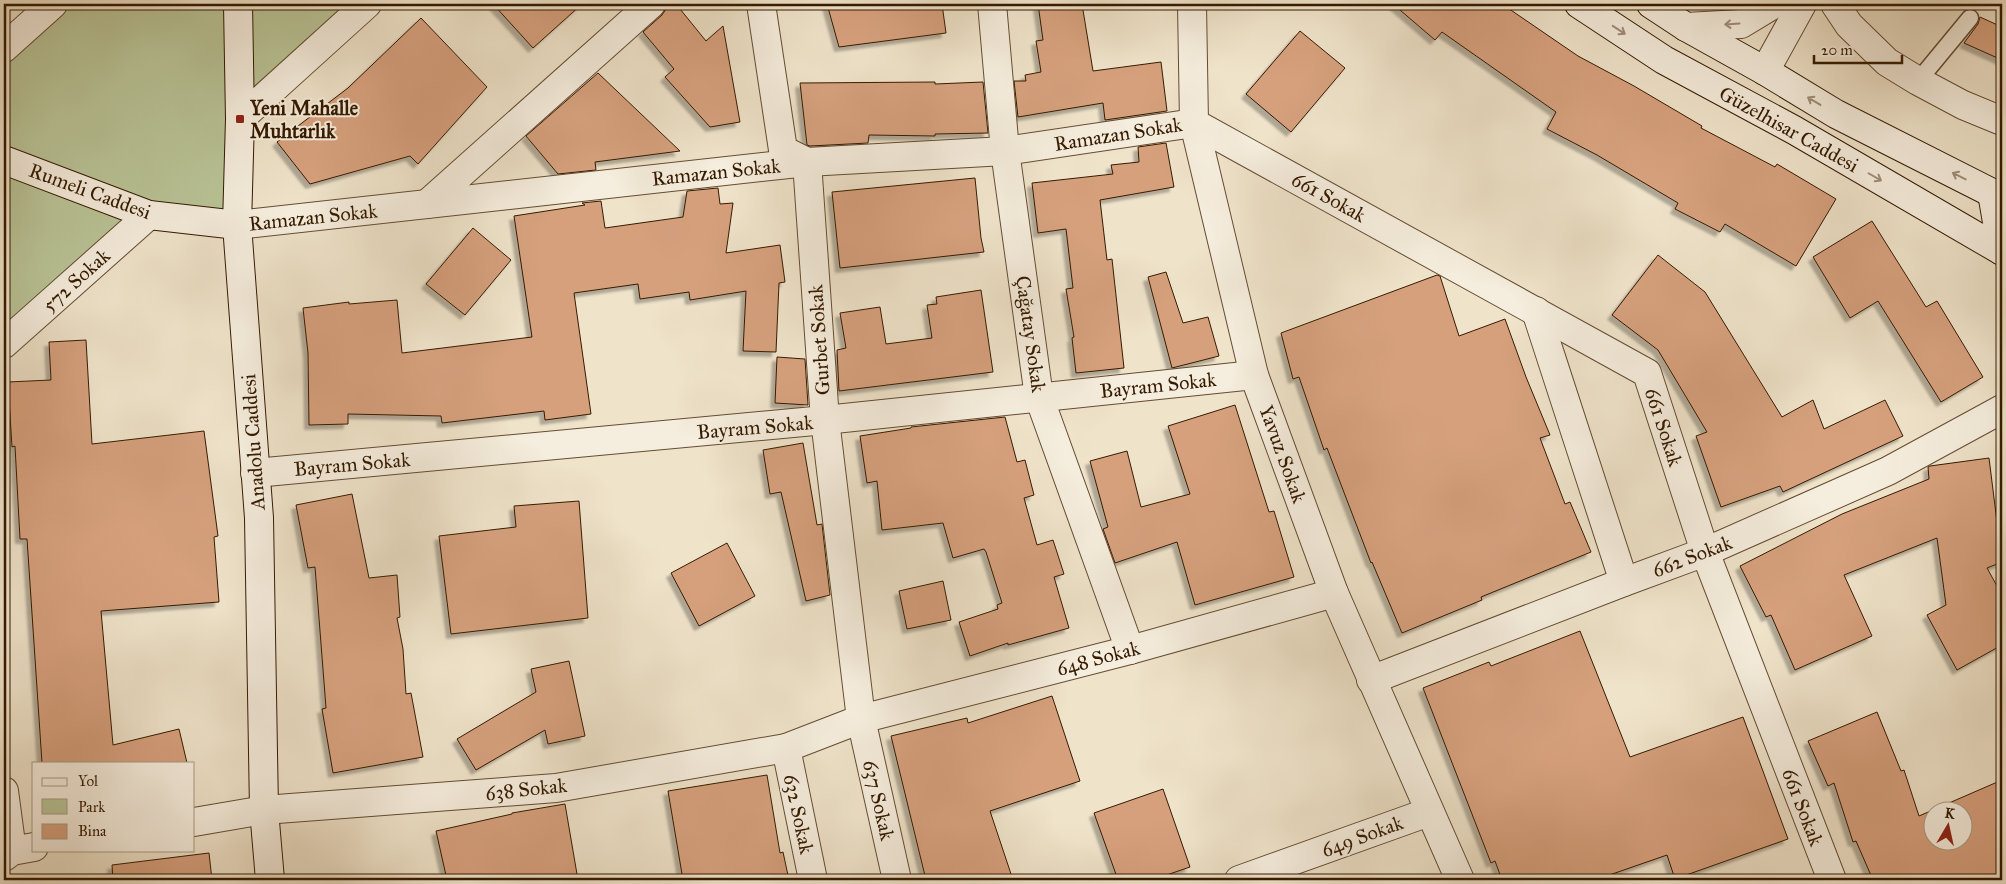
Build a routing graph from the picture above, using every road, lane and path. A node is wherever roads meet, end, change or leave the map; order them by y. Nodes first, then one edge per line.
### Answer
1 (53, 4) edge
2 (238, 4) edge
3 (366, 4) edge
4 (651, 4) edge
5 (761, 4) edge
6 (992, 4) edge
7 (1192, 4) edge
8 (1578, 4) edge
9 (1651, 4) edge
10 (1774, 4) edge
11 (1802, 4) edge
12 (1835, 4) edge
13 (1970, 18) dead end
14 (1686, 27) junction
15 (4, 48) edge
16 (1765, 71) junction
17 (1918, 81) junction
18 (240, 119) junction
19 (2002, 121) edge
20 (1194, 123) junction
21 (1005, 151) junction
22 (4, 160) edge
23 (807, 162) junction
24 (1997, 195) edge
25 (427, 204) junction
26 (149, 215) junction
27 (237, 225) junction
28 (2002, 251) edge
29 (1536, 311) junction
30 (4, 344) edge
31 (1254, 375) junction
32 (1039, 398) junction
33 (2002, 409) edge
34 (825, 420) junction
35 (255, 473) junction
36 (1705, 552) junction
37 (1624, 582) junction
38 (1334, 593) junction
39 (1130, 650) junction
40 (1371, 680) junction
41 (861, 720) junction
42 (786, 748) junction
43 (4, 792) edge
44 (264, 810) junction
45 (1429, 812) junction
46 (195, 822) edge
47 (16, 852) edge
48 (270, 880) edge
49 (813, 880) edge
50 (897, 880) edge
51 (1239, 880) edge
52 (1460, 880) edge
53 (1832, 880) edge

1 - 15 street
2 - 18 street, Anadolu Caddesi
3 - 18 street
4 - 25 street
5 - 23 street
6 - 21 street, Çağatay Sokak
7 - 20 street, Yavuz Sokak
8 -> 28 street, Güzelhisar Caddesi
9 - 14 street, Güzelhisar Caddesi
10 -> 14 street
11 - 16 street
12 - 17 street
13 - 17 lane
14 - 16 street, Güzelhisar Caddesi
24 -> 16 street, Güzelhisar Caddesi
17 - 19 street
18 - 27 street, Anadolu Caddesi
20 - 21 street, Ramazan Sokak
20 - 29 street, 661 Sokak
20 - 31 street, Yavuz Sokak
21 - 23 street, Ramazan Sokak
21 - 32 street, Çağatay Sokak
22 - 26 street, Rumeli Caddesi
23 - 25 street, Ramazan Sokak
23 - 34 street, Gurbet Sokak
24 - 28 street
25 - 27 street, Ramazan Sokak
26 - 27 street, Rumeli Caddesi
26 - 30 street, 572 Sokak
27 - 35 street, Anadolu Caddesi
29 - 36 street, 661 Sokak
29 - 37 street
31 - 32 street, Bayram Sokak
31 - 38 street, Yavuz Sokak
32 - 34 street, Bayram Sokak
32 - 39 street, Çağatay Sokak
33 - 36 street, 662 Sokak
34 - 35 street, Bayram Sokak
34 - 41 street, Gurbet Sokak
35 - 44 street, Anadolu Caddesi
36 - 37 street, 662 Sokak
36 - 53 street, 661 Sokak
37 - 40 street, 662 Sokak
38 - 39 street, 648 Sokak
38 - 40 street, Yavuz Sokak
39 - 41 street, 648 Sokak
40 - 45 street, Yavuz Sokak
41 - 42 street, 648 Sokak
41 - 50 street, 637 Sokak
42 - 44 street, 638 Sokak
42 - 49 street, 632 Sokak
43 - 47 street
44 - 46 street, 638 Sokak
44 - 48 street, Anadolu Caddesi
45 - 51 street, 649 Sokak
45 - 52 street, Yavuz Sokak

